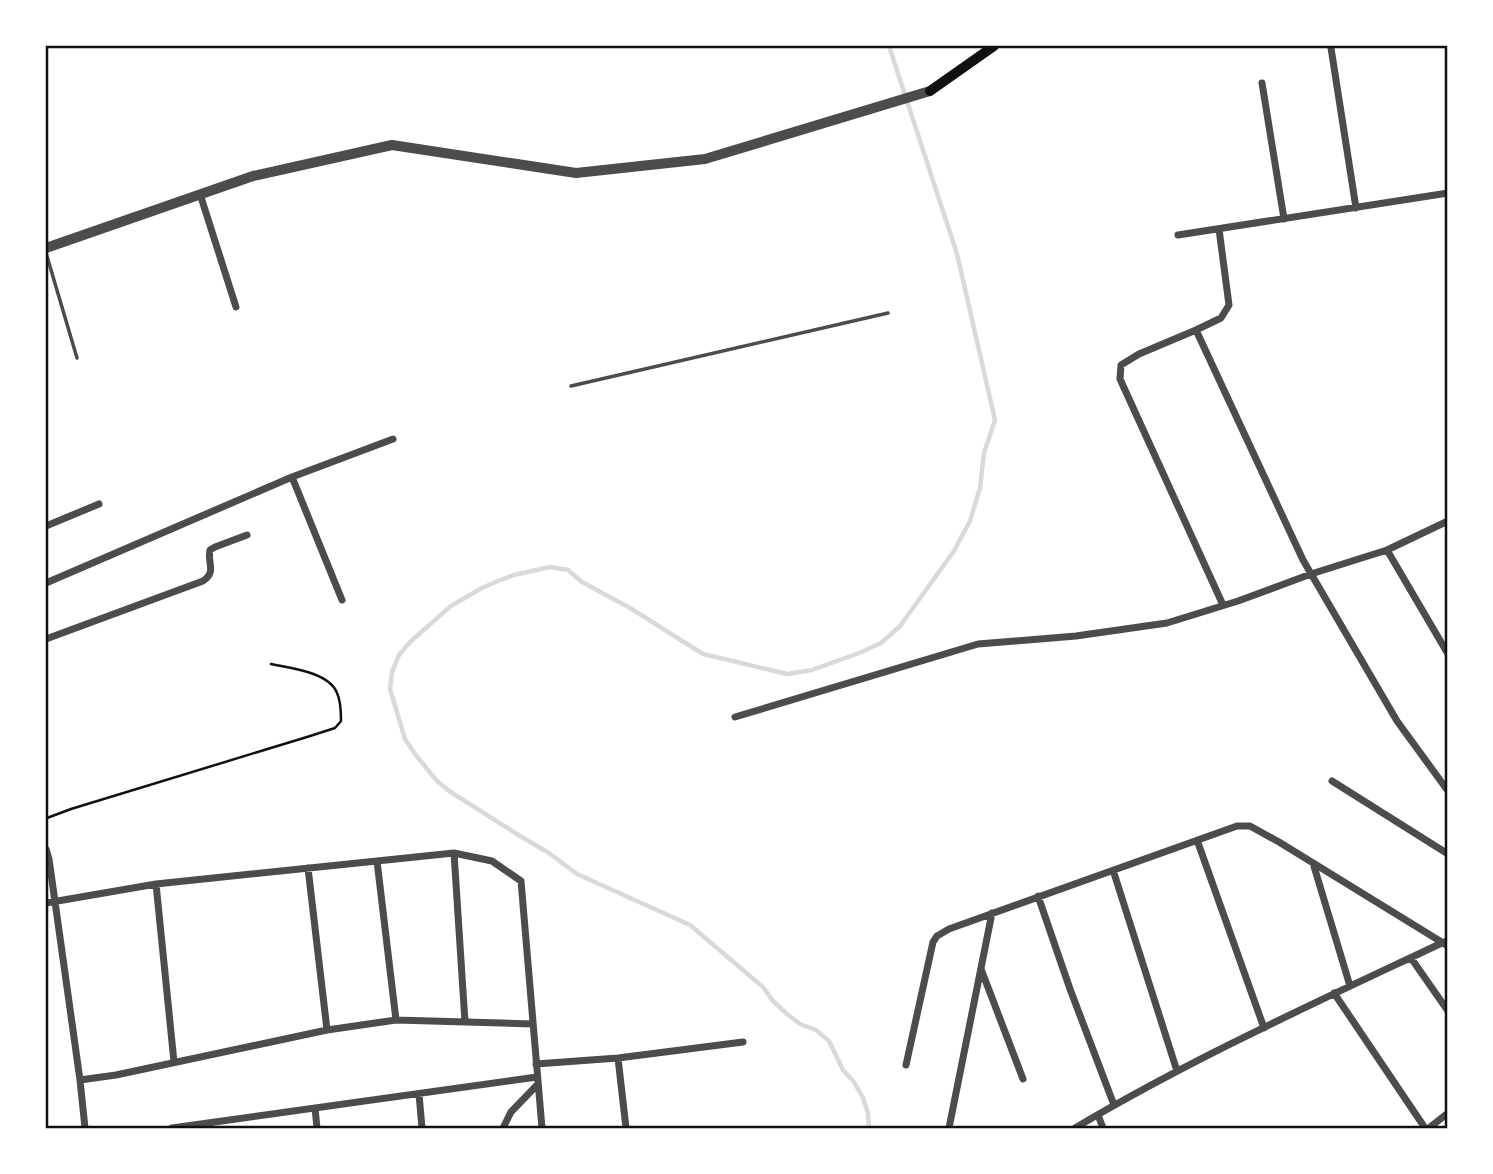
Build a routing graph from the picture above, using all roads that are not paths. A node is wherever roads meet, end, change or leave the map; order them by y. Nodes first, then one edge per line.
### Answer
1 (994, 46) edge
2 (1331, 48) dead end
3 (1262, 83) dead end
4 (930, 91) joint
5 (1447, 193) edge
6 (200, 194) junction
7 (1356, 208) junction
8 (1284, 219) junction
9 (1219, 229) junction
10 (1178, 235) dead end
11 (46, 248) edge
12 (46, 253) edge
13 (236, 307) dead end
14 (887, 313) dead end
15 (1196, 330) junction
16 (77, 358) dead end
17 (571, 386) dead end
18 (393, 439) dead end
19 (292, 478) junction
20 (99, 504) dead end
21 (1447, 521) edge
22 (46, 526) edge
23 (247, 535) dead end
24 (1387, 550) junction
25 (1311, 575) junction
26 (46, 583) edge
27 (342, 600) dead end
28 (1223, 605) junction
29 (46, 639) edge
30 (1447, 654) edge
31 (735, 717) dead end
32 (1332, 781) dead end
33 (1447, 791) edge
34 (1197, 840) junction
35 (46, 849) edge
36 (454, 853) junction
37 (1447, 854) edge
38 (377, 861) junction
39 (1313, 863) junction
40 (308, 868) junction
41 (1113, 870) junction
42 (156, 884) junction
43 (1038, 897) junction
44 (55, 902) junction
45 (46, 903) edge
46 (992, 913) junction
47 (1446, 943) edge
48 (1411, 958) junction
49 (981, 968) junction
50 (1350, 986) junction
51 (1334, 993) junction
52 (1447, 1011) edge
53 (396, 1020) junction
54 (465, 1022) junction
55 (533, 1024) junction
56 (1264, 1028) junction
57 (327, 1030) junction
58 (743, 1042) dead end
59 (618, 1058) junction
60 (174, 1062) junction
61 (536, 1064) junction
62 (906, 1065) dead end
63 (1177, 1071) junction
64 (1023, 1079) dead end
65 (80, 1080) junction
66 (537, 1081) junction
67 (419, 1094) junction
68 (1114, 1105) junction
69 (315, 1108) junction
70 (1447, 1113) edge
71 (1098, 1115) junction
72 (239, 1119) junction
73 (85, 1129) edge
74 (172, 1129) edge
75 (240, 1129) edge
76 (317, 1129) edge
77 (422, 1129) edge
78 (503, 1129) edge
79 (542, 1129) edge
80 (626, 1129) edge
81 (949, 1129) edge
82 (1075, 1129) edge
83 (1103, 1129) edge
84 (1427, 1129) edge

1 - 4 main road
2 - 7 street
3 - 8 street
4 - 6 street
5 - 7 street
6 - 11 street
6 - 13 street
7 - 8 street
8 - 9 street
9 - 10 street
9 - 15 street
12 - 16 lane
14 - 17 lane
15 - 25 street
15 - 28 street
18 - 19 street
19 - 26 street
19 - 27 street
20 - 22 street
21 - 24 street
23 - 29 street
24 - 25 street
24 - 30 street
25 - 28 street
25 - 33 street
28 - 31 street
32 - 37 street
34 - 39 street
34 - 41 street
34 - 56 street
35 - 44 street
36 - 38 street
36 - 54 street
36 - 55 street
38 - 40 street
38 - 53 street
39 - 47 street
39 - 50 street
40 - 42 street
40 - 57 street
41 - 43 street
41 - 63 street
42 - 44 street
42 - 60 street
43 - 46 street
43 - 68 street
44 - 45 street
44 - 65 street
46 - 49 street
46 - 62 street
47 - 48 street
48 - 50 street
48 - 52 street
49 - 64 street
49 - 81 street
50 - 51 street
51 - 56 street
51 - 84 street
53 - 54 street
53 - 57 street
54 - 55 street
55 - 61 street
56 - 63 street
57 - 60 street
58 - 59 street
59 - 61 street
59 - 80 street
60 - 65 street
61 - 66 street
63 - 68 street
65 - 73 street
66 - 67 street
66 - 78 street
66 - 79 street
67 - 69 street
67 - 77 street
68 - 71 street
69 - 72 street
69 - 76 street
70 - 84 street
71 - 82 street
71 - 83 street
72 - 74 street
72 - 75 street

